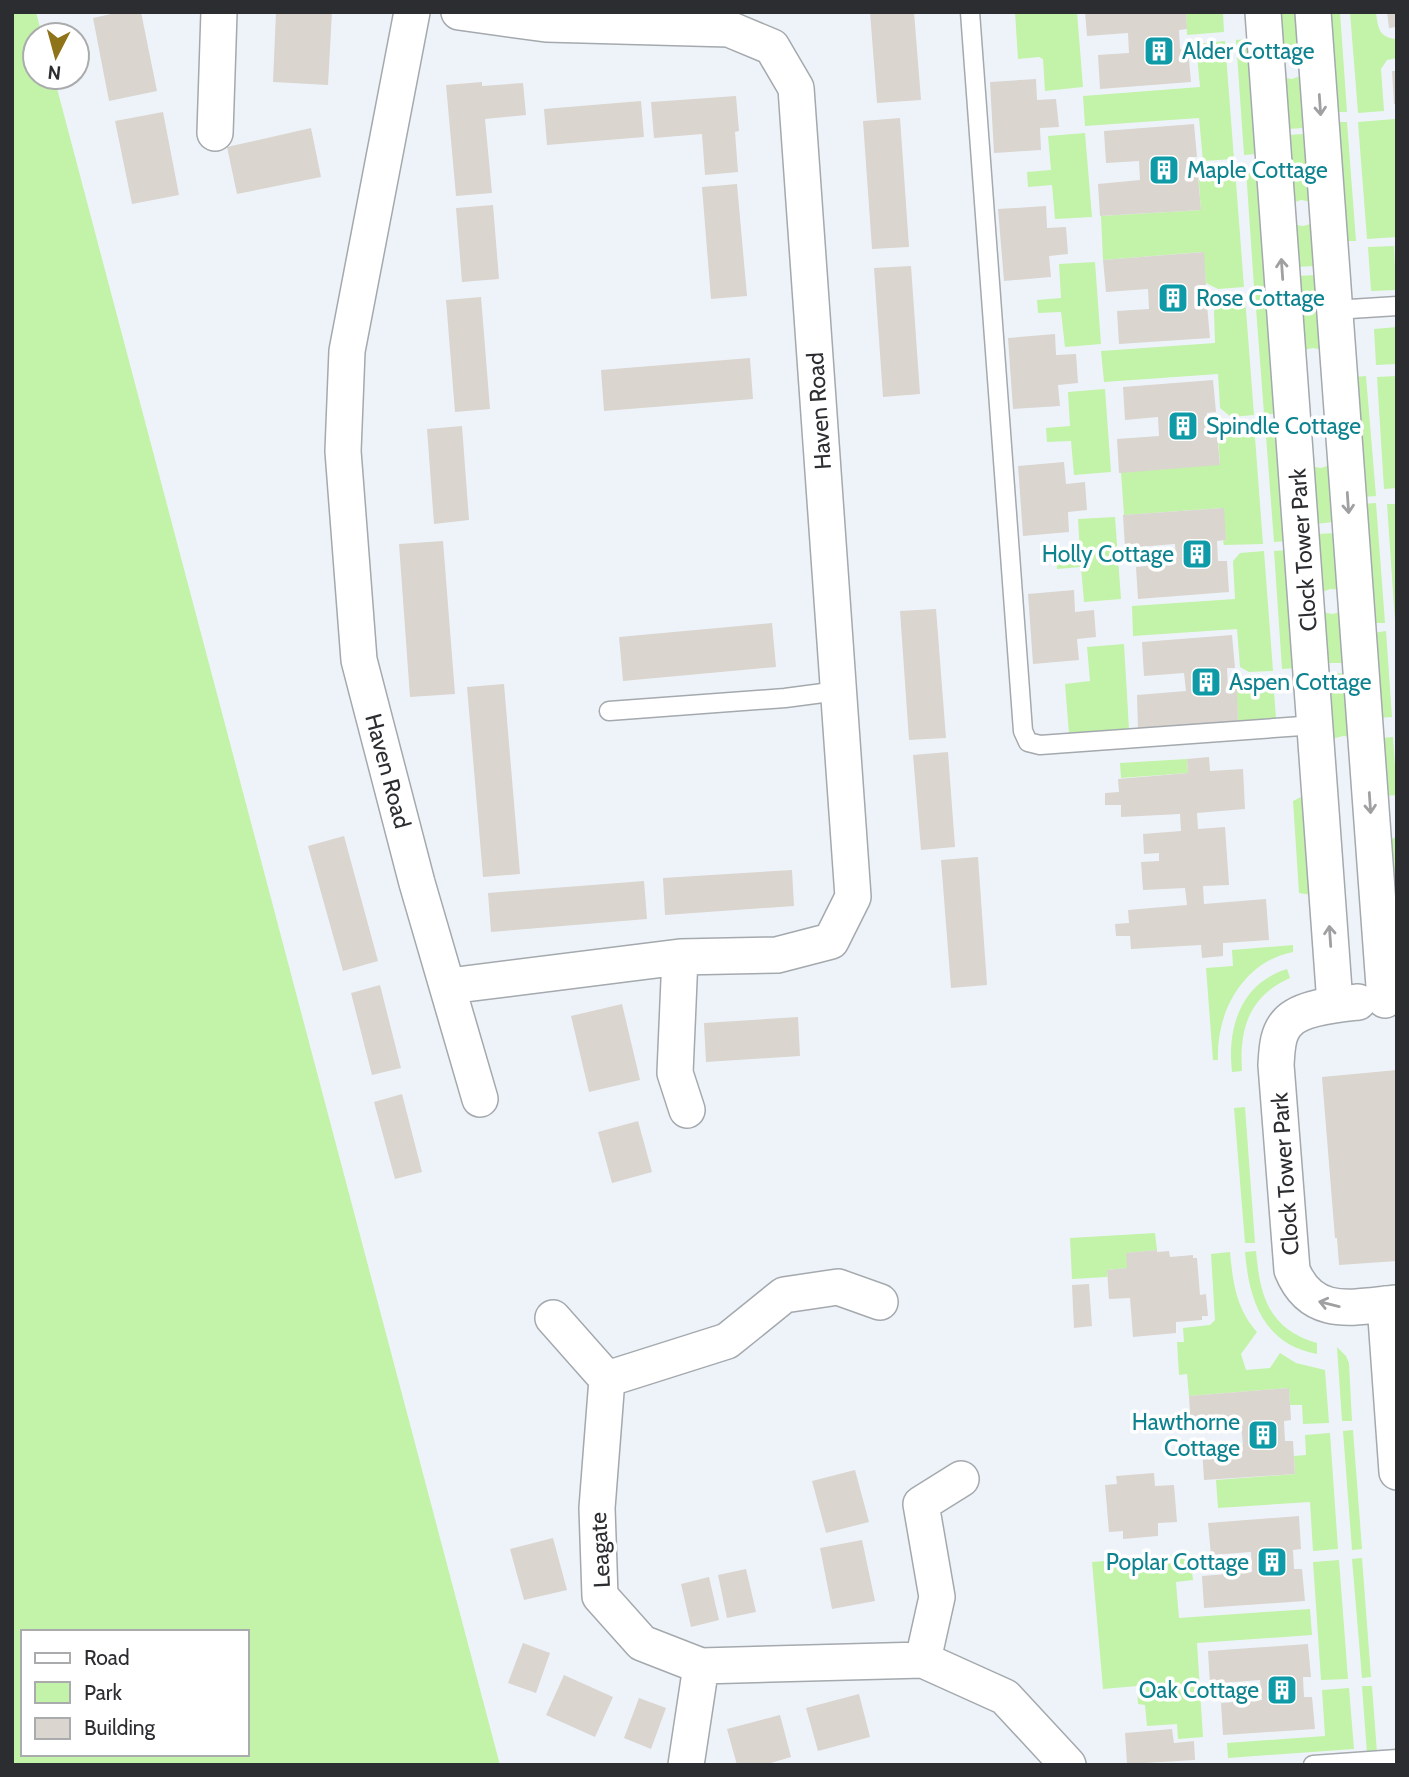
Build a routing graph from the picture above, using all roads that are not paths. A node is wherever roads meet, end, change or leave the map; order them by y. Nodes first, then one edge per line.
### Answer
1 (219, 12) edge
2 (412, 12) edge
3 (458, 12) edge
4 (970, 12) edge
5 (1263, 12) edge
6 (1313, 12) edge
7 (1317, 65) junction
8 (1267, 68) junction
9 (215, 133) dead end
10 (1327, 211) junction
11 (1278, 214) junction
12 (1397, 306) edge
13 (1334, 310) junction
14 (1338, 358) junction
15 (1289, 360) junction
16 (1345, 452) junction
17 (1296, 458) junction
18 (1355, 599) junction
19 (1307, 603) junction
20 (838, 691) junction
21 (609, 711) dead end
22 (1317, 740) junction
23 (1366, 750) junction
24 (680, 957) junction
25 (449, 986) junction
26 (1391, 1000) edge
27 (1335, 1004) junction
28 (480, 1099) dead end
29 (687, 1110) dead end
30 (880, 1302) dead end
31 (1391, 1303) edge
32 (553, 1318) dead end
33 (607, 1379) junction
34 (1397, 1472) edge
35 (961, 1479) dead end
36 (923, 1660) junction
37 (701, 1665) junction
38 (1397, 1759) edge
39 (686, 1765) edge
40 (1068, 1765) edge
41 (1313, 1765) edge

1 - 9 street
2 - 25 street, Haven Road
3 - 20 street, Haven Road
4 - 22 lane
5 - 8 street, Clock Tower Park
6 - 7 street, Clock Tower Park
7 - 8 street
7 -> 10 street, Clock Tower Park
8 - 11 street, Clock Tower Park
10 - 11 street
10 - 13 street, Clock Tower Park
15 -> 11 street, Clock Tower Park
12 - 13 lane
13 - 14 street, Clock Tower Park
14 - 15 street
14 - 16 street, Clock Tower Park
15 - 17 street, Clock Tower Park
16 - 17 street
16 -> 18 street, Clock Tower Park
17 - 19 street, Clock Tower Park
18 - 19 street
18 - 23 street, Clock Tower Park
19 - 22 street, Clock Tower Park
20 - 21 lane
20 - 24 street, Haven Road
22 - 23 street
27 -> 22 street, Clock Tower Park
23 -> 26 street, Clock Tower Park
24 - 25 street, Haven Road
24 - 29 street
25 - 28 street, Haven Road
26 - 27 street, Clock Tower Park
31 -> 27 street, Clock Tower Park
30 - 33 street
31 - 34 street, Clock Tower Park
32 - 33 street
33 - 37 street, Leagate
35 - 36 street
36 - 37 street, Leagate
36 - 40 street, Leagate
37 - 39 street
38 - 41 lane

